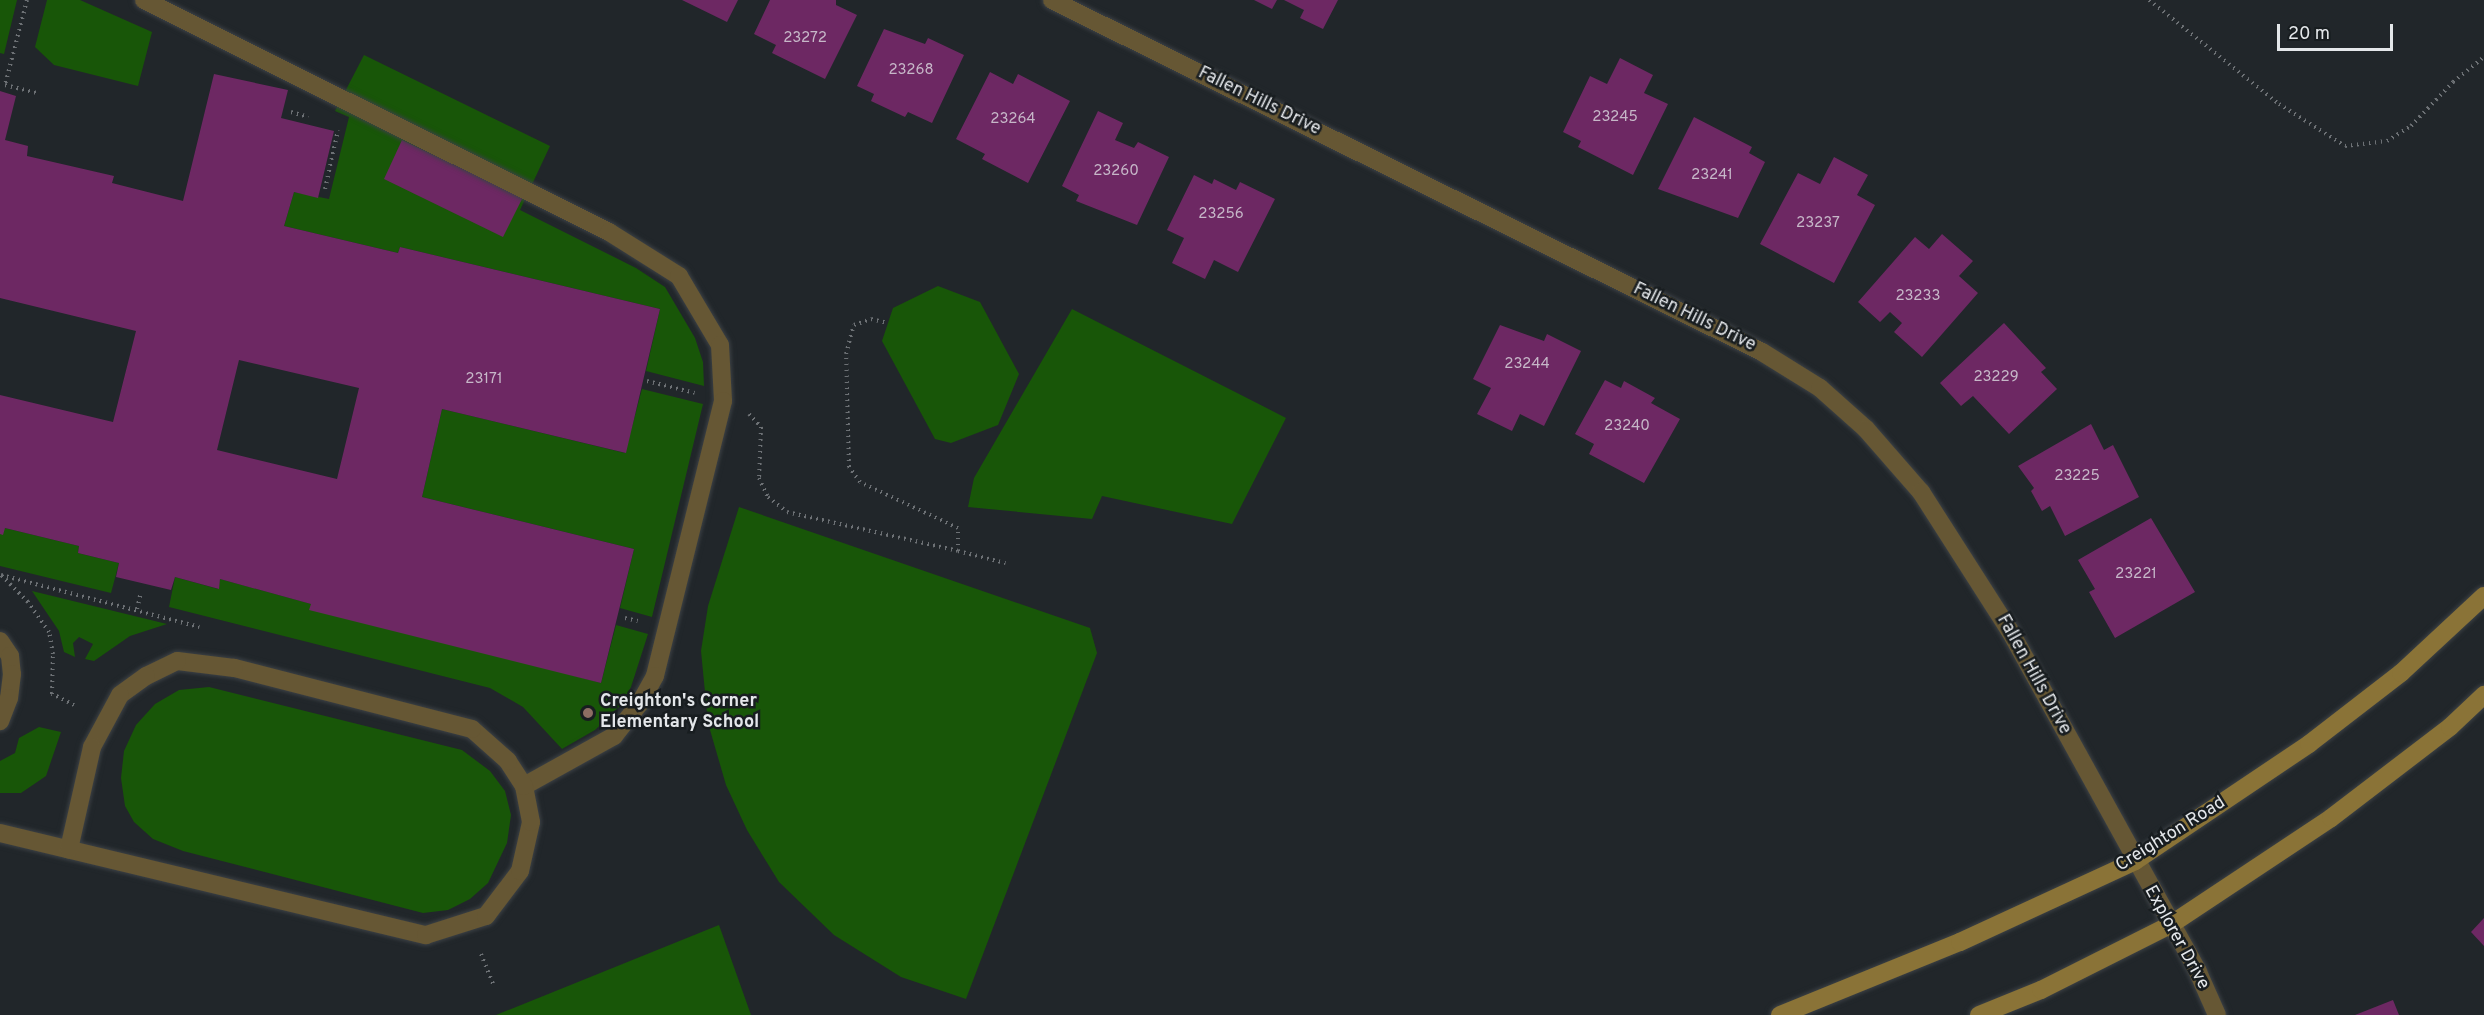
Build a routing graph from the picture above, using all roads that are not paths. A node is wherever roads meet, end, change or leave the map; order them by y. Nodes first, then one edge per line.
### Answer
1 (144, 0) edge
2 (1052, 0) edge
3 (2484, 596) edge
4 (0, 641) edge
5 (2484, 695) edge
6 (0, 721) edge
7 (524, 786) junction
8 (0, 833) edge
9 (69, 849) junction
10 (2135, 861) junction
11 (2170, 925) junction
12 (1780, 1015) edge
13 (1979, 1015) edge
14 (2217, 1015) edge

1 - 7 street
2 - 10 street, Fallen Hills Drive
3 - 10 street, Creighton Road
4 - 6 street
5 - 11 street
7 - 9 street
7 - 9 street
8 - 9 street
10 - 11 street, Explorer Drive
10 - 12 street, Creighton Road
11 - 13 street
11 - 14 street, Explorer Drive

